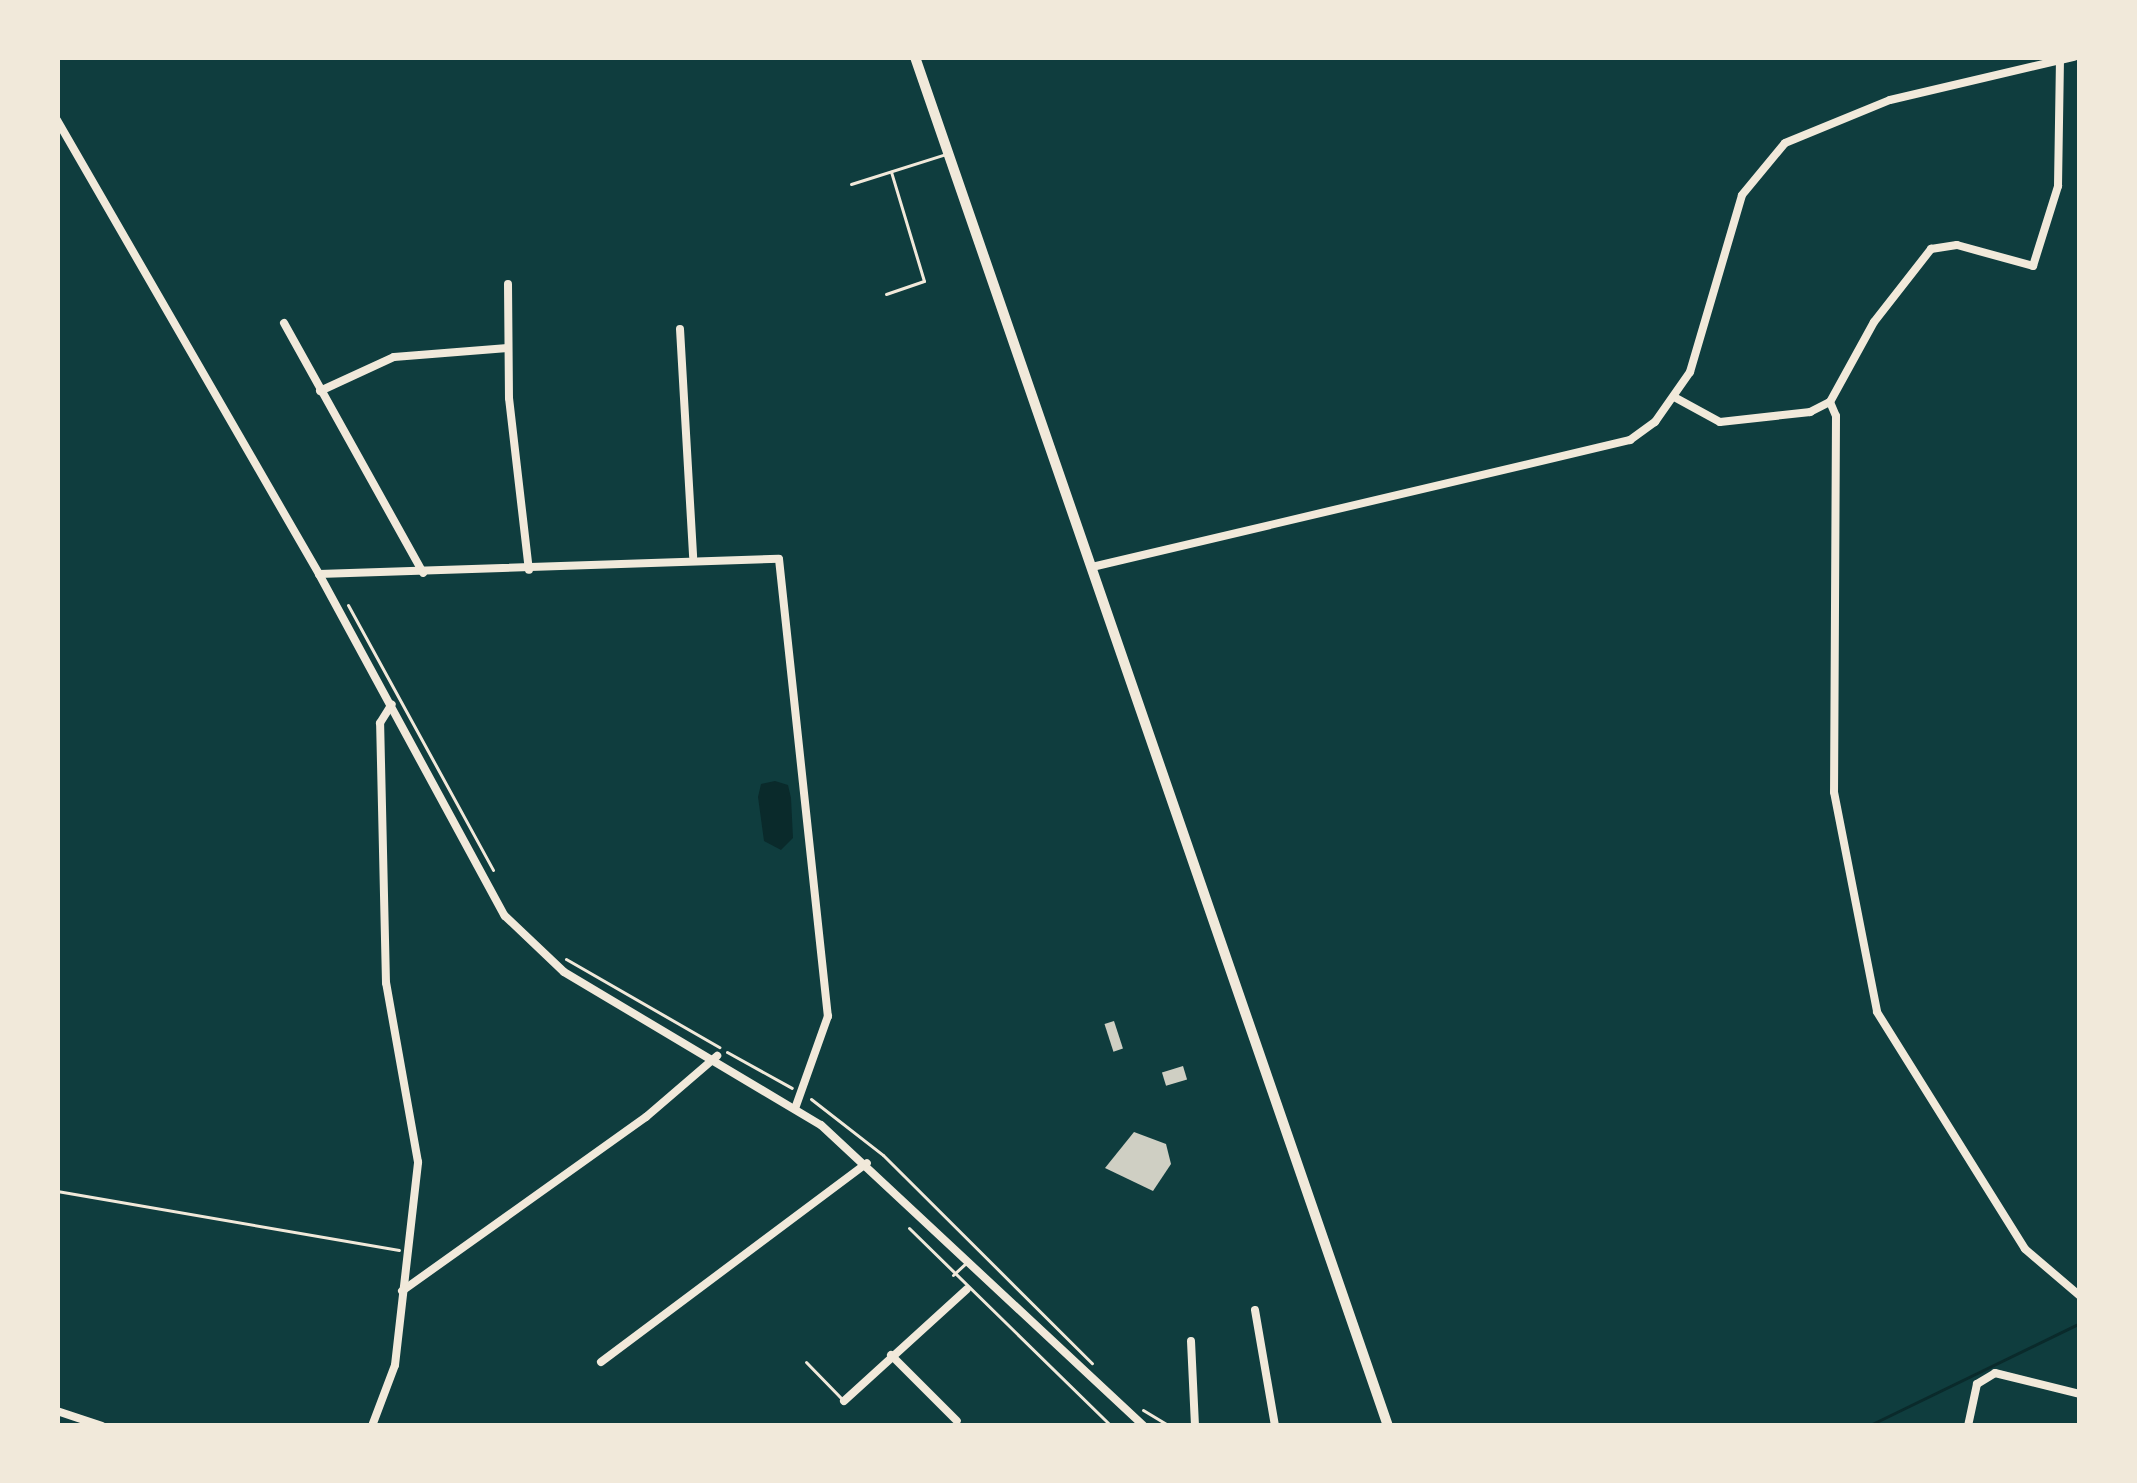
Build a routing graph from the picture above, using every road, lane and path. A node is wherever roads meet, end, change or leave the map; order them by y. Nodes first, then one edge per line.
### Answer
1 (915, 57) edge
2 (2074, 57) edge
3 (2060, 61) junction
4 (57, 120) edge
5 (948, 153) junction
6 (891, 172) junction
7 (850, 184) dead end
8 (508, 284) dead end
9 (886, 294) dead end
10 (284, 323) dead end
11 (680, 329) dead end
12 (508, 348) junction
13 (320, 391) junction
14 (1676, 398) junction
15 (1830, 402) junction
16 (693, 557) junction
17 (1092, 567) junction
18 (529, 570) junction
19 (423, 573) junction
20 (320, 574) junction
21 (340, 595) dead end
22 (392, 704) junction
23 (494, 872) dead end
24 (554, 952) dead end
25 (716, 1056) junction
26 (801, 1094) junction
27 (796, 1106) junction
28 (867, 1163) junction
29 (57, 1191) edge
30 (909, 1228) dead end
31 (407, 1252) junction
32 (968, 1261) junction
33 (953, 1275) junction
34 (968, 1289) junction
35 (402, 1291) junction
36 (2080, 1297) edge
37 (1255, 1310) dead end
38 (1191, 1341) dead end
39 (891, 1355) junction
40 (601, 1362) dead end
41 (806, 1362) dead end
42 (1100, 1371) dead end
43 (2080, 1394) edge
44 (1129, 1400) dead end
45 (844, 1401) joint
46 (57, 1411) edge
47 (957, 1421) dead end
48 (102, 1426) edge
49 (372, 1426) edge
50 (1111, 1426) edge
51 (1144, 1426) edge
52 (1170, 1426) edge
53 (1196, 1426) edge
54 (1275, 1426) edge
55 (1388, 1426) edge
56 (1968, 1426) edge

1 - 5 main road
2 - 3 street
3 - 14 street
3 - 15 street
4 - 20 street
5 - 6 lane
5 - 17 main road
6 - 7 lane
6 - 9 lane
8 - 12 street
10 - 13 street
11 - 16 street
12 - 13 street
12 - 18 street
13 - 19 street
14 - 15 street
14 - 17 street
15 - 36 street
16 - 18 street
16 - 26 street
17 - 55 main road
18 - 19 street
19 - 20 street
20 - 22 street
21 - 23 path
22 - 25 street
22 - 31 street
24 - 26 path
25 - 27 street
25 - 35 street
26 - 27 street
26 - 42 path
27 - 28 street
28 - 32 street
28 - 40 street
29 - 31 path
30 - 33 lane
31 - 35 street
32 - 33 lane
32 - 51 street
33 - 34 lane
34 - 39 street
34 - 50 lane
35 - 49 street
37 - 54 street
38 - 53 street
39 - 45 street
39 - 47 street
41 - 45 lane
43 - 56 street
44 - 52 path
46 - 48 street

